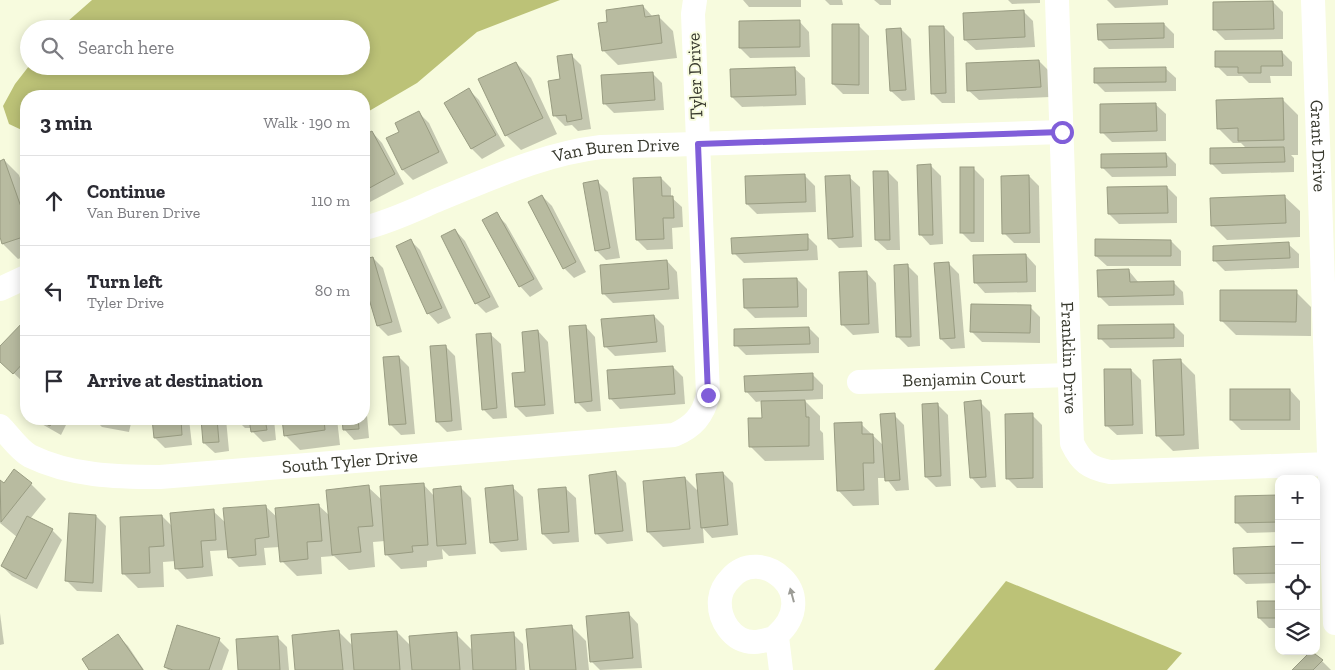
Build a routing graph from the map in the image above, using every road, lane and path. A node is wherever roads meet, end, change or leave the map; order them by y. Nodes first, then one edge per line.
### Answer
1 (695, 0) edge
2 (1057, 0) edge
3 (1313, 0) edge
4 (1062, 132) junction
5 (698, 144) junction
6 (370, 226) edge
7 (20, 280) edge
8 (0, 289) edge
9 (1069, 374) junction
10 (859, 382) dead end
11 (0, 426) edge
12 (644, 438) joint
13 (1329, 464) junction
14 (1335, 623) edge
15 (777, 637) dead end
16 (780, 670) edge

1 - 5 street, Tyler Drive
2 - 4 street, Franklin Drive
3 - 13 street, Grant Drive
4 - 5 street, Van Buren Drive
4 - 9 street, Franklin Drive
5 - 6 street, Van Buren Drive
5 - 12 street, Tyler Drive
7 - 8 street
9 - 10 street, Benjamin Court
9 - 13 street, Franklin Drive
11 - 12 street, South Tyler Drive
13 - 14 street, Grant Drive
15 - 16 street

